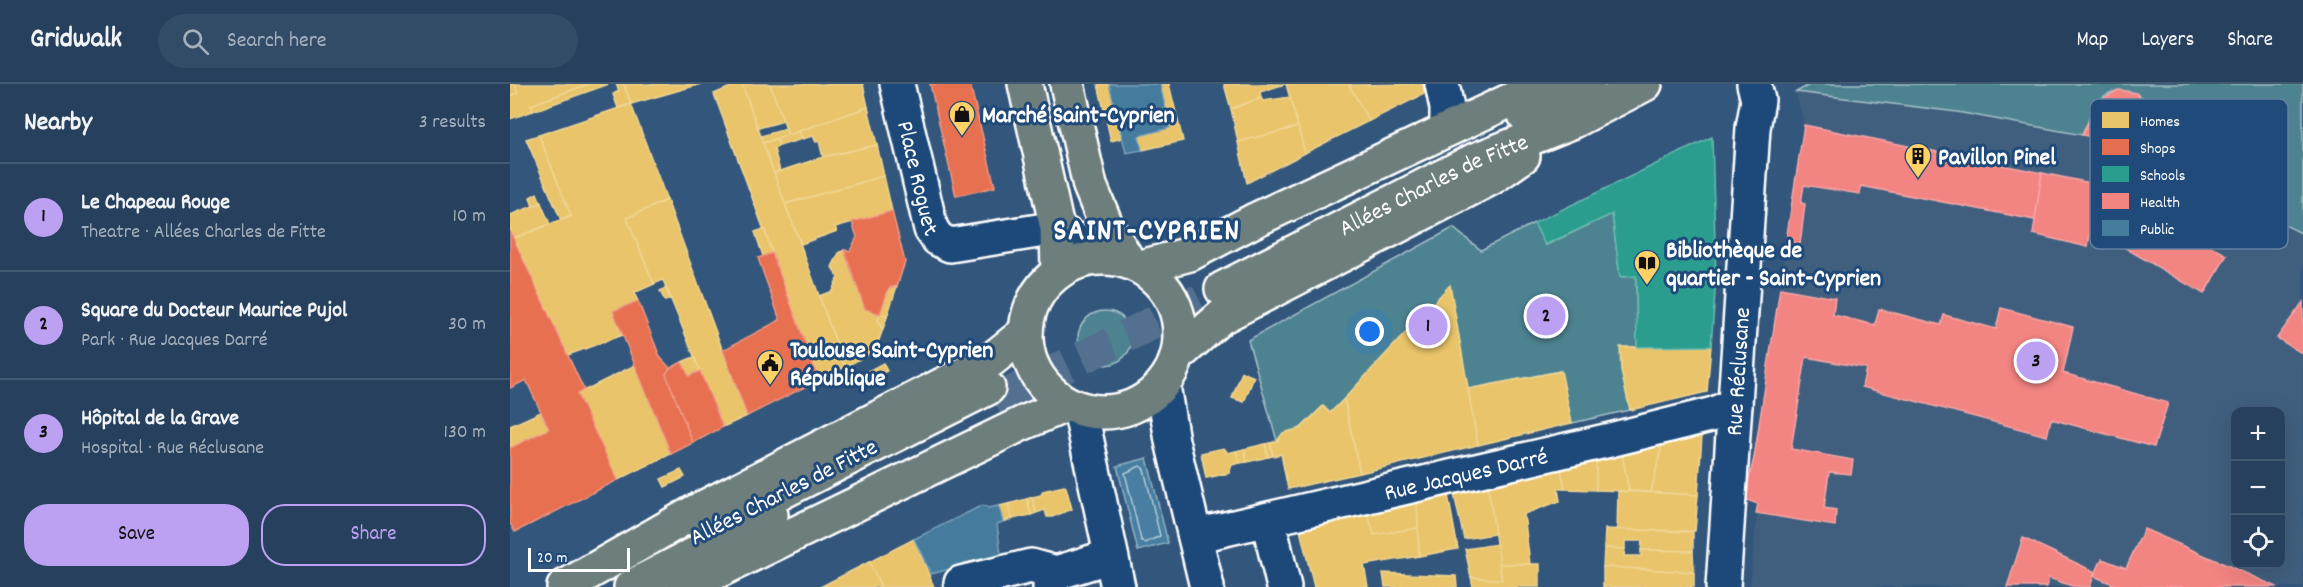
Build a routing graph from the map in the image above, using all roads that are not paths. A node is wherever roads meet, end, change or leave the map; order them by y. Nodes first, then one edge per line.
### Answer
1 (897, 84) edge
2 (1025, 84) edge
3 (1067, 84) edge
4 (1442, 84) edge
5 (1545, 84) edge
6 (1588, 84) edge
7 (1645, 84) edge
8 (1754, 84) edge
9 (1574, 121) junction
10 (1447, 128) junction
11 (1057, 228) junction
12 (1123, 262) junction
13 (1058, 272) junction
14 (1026, 332) junction
15 (1178, 355) junction
16 (1163, 385) junction
17 (1735, 405) junction
18 (1074, 406) junction
19 (1268, 520) junction
20 (1195, 536) junction
21 (1115, 572) edge
22 (1053, 580) edge
23 (961, 583) dead end
24 (564, 587) edge
25 (574, 587) edge
26 (631, 587) edge
27 (685, 587) edge
28 (1207, 587) edge
29 (1284, 587) edge
30 (1723, 587) edge

1 - 11 street, Place Roguet
2 - 11 main road
3 - 12 main road
4 - 10 street
5 - 10 main road
6 - 9 main road, Allées Charles de Fitte
7 - 9 main road, Allées Charles de Fitte
8 - 17 street, Rue Réclusane
9 - 15 main road
10 - 12 main road
11 - 12 street
11 - 13 main road
12 - 13 main road
12 - 15 main road
13 - 14 main road
14 - 18 main road
14 - 24 main road, Allées Charles de Fitte
15 - 16 main road
16 - 18 main road
16 - 20 street
17 - 19 street, Rue Jacques Darré
17 - 30 street, Rue Réclusane
18 - 21 street
18 - 27 main road
19 - 20 street, Rue Jacques Darré
19 - 29 street
20 - 28 street
21 - 22 street
22 - 23 street
25 - 26 main road, Allées Charles de Fitte

